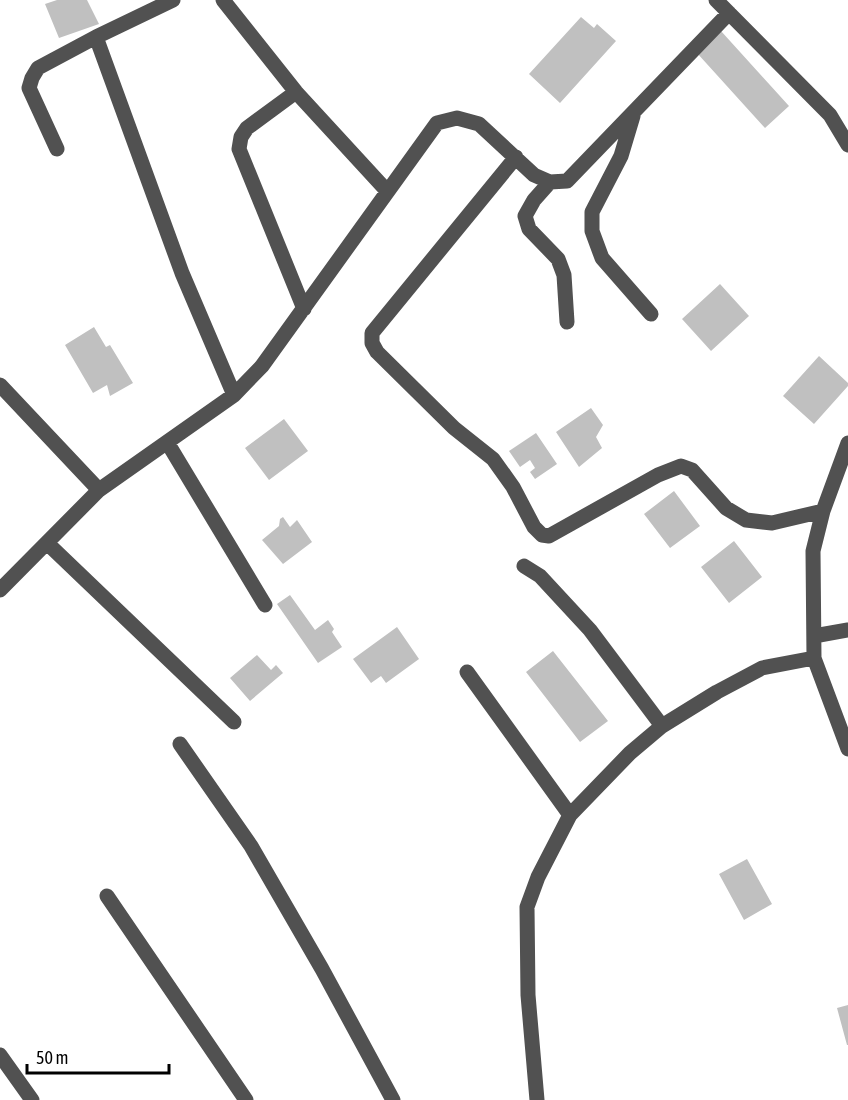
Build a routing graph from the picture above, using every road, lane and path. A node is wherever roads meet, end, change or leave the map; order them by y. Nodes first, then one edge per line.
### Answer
1 (173, 0) edge
2 (224, 0) edge
3 (716, 0) edge
4 (729, 13) junction
5 (96, 37) junction
6 (296, 92) junction
7 (633, 113) junction
8 (848, 145) edge
9 (57, 149) dead end
10 (516, 157) junction
11 (550, 182) junction
12 (387, 191) junction
13 (304, 309) junction
14 (651, 314) dead end
15 (567, 322) dead end
16 (0, 385) edge
17 (234, 395) junction
18 (167, 442) junction
19 (848, 443) edge
20 (99, 490) junction
21 (823, 511) junction
22 (47, 543) junction
23 (525, 566) dead end
24 (0, 590) edge
25 (265, 605) dead end
26 (848, 630) edge
27 (814, 636) junction
28 (814, 658) junction
29 (467, 672) dead end
30 (234, 722) dead end
31 (662, 726) junction
32 (180, 744) dead end
33 (848, 749) edge
34 (570, 815) junction
35 (107, 896) dead end
36 (0, 1055) edge
37 (32, 1100) edge
38 (246, 1100) edge
39 (393, 1100) edge
40 (537, 1100) edge

1 - 5 street
2 - 6 street
3 - 4 street
4 - 7 street
4 - 8 street
5 - 9 street
5 - 17 street
6 - 12 street
6 - 13 street
7 - 11 street
7 - 14 street
10 - 11 street
10 - 12 street
10 - 21 street
11 - 15 street
12 - 13 street
13 - 17 street
16 - 20 street
17 - 18 street
18 - 20 street
18 - 25 street
19 - 21 street
20 - 22 street
21 - 27 street
22 - 24 street
22 - 30 street
23 - 31 street
26 - 27 street
27 - 28 street
28 - 31 street
28 - 33 street
29 - 34 street
31 - 34 street
32 - 39 street
34 - 40 street
35 - 38 street
36 - 37 street

